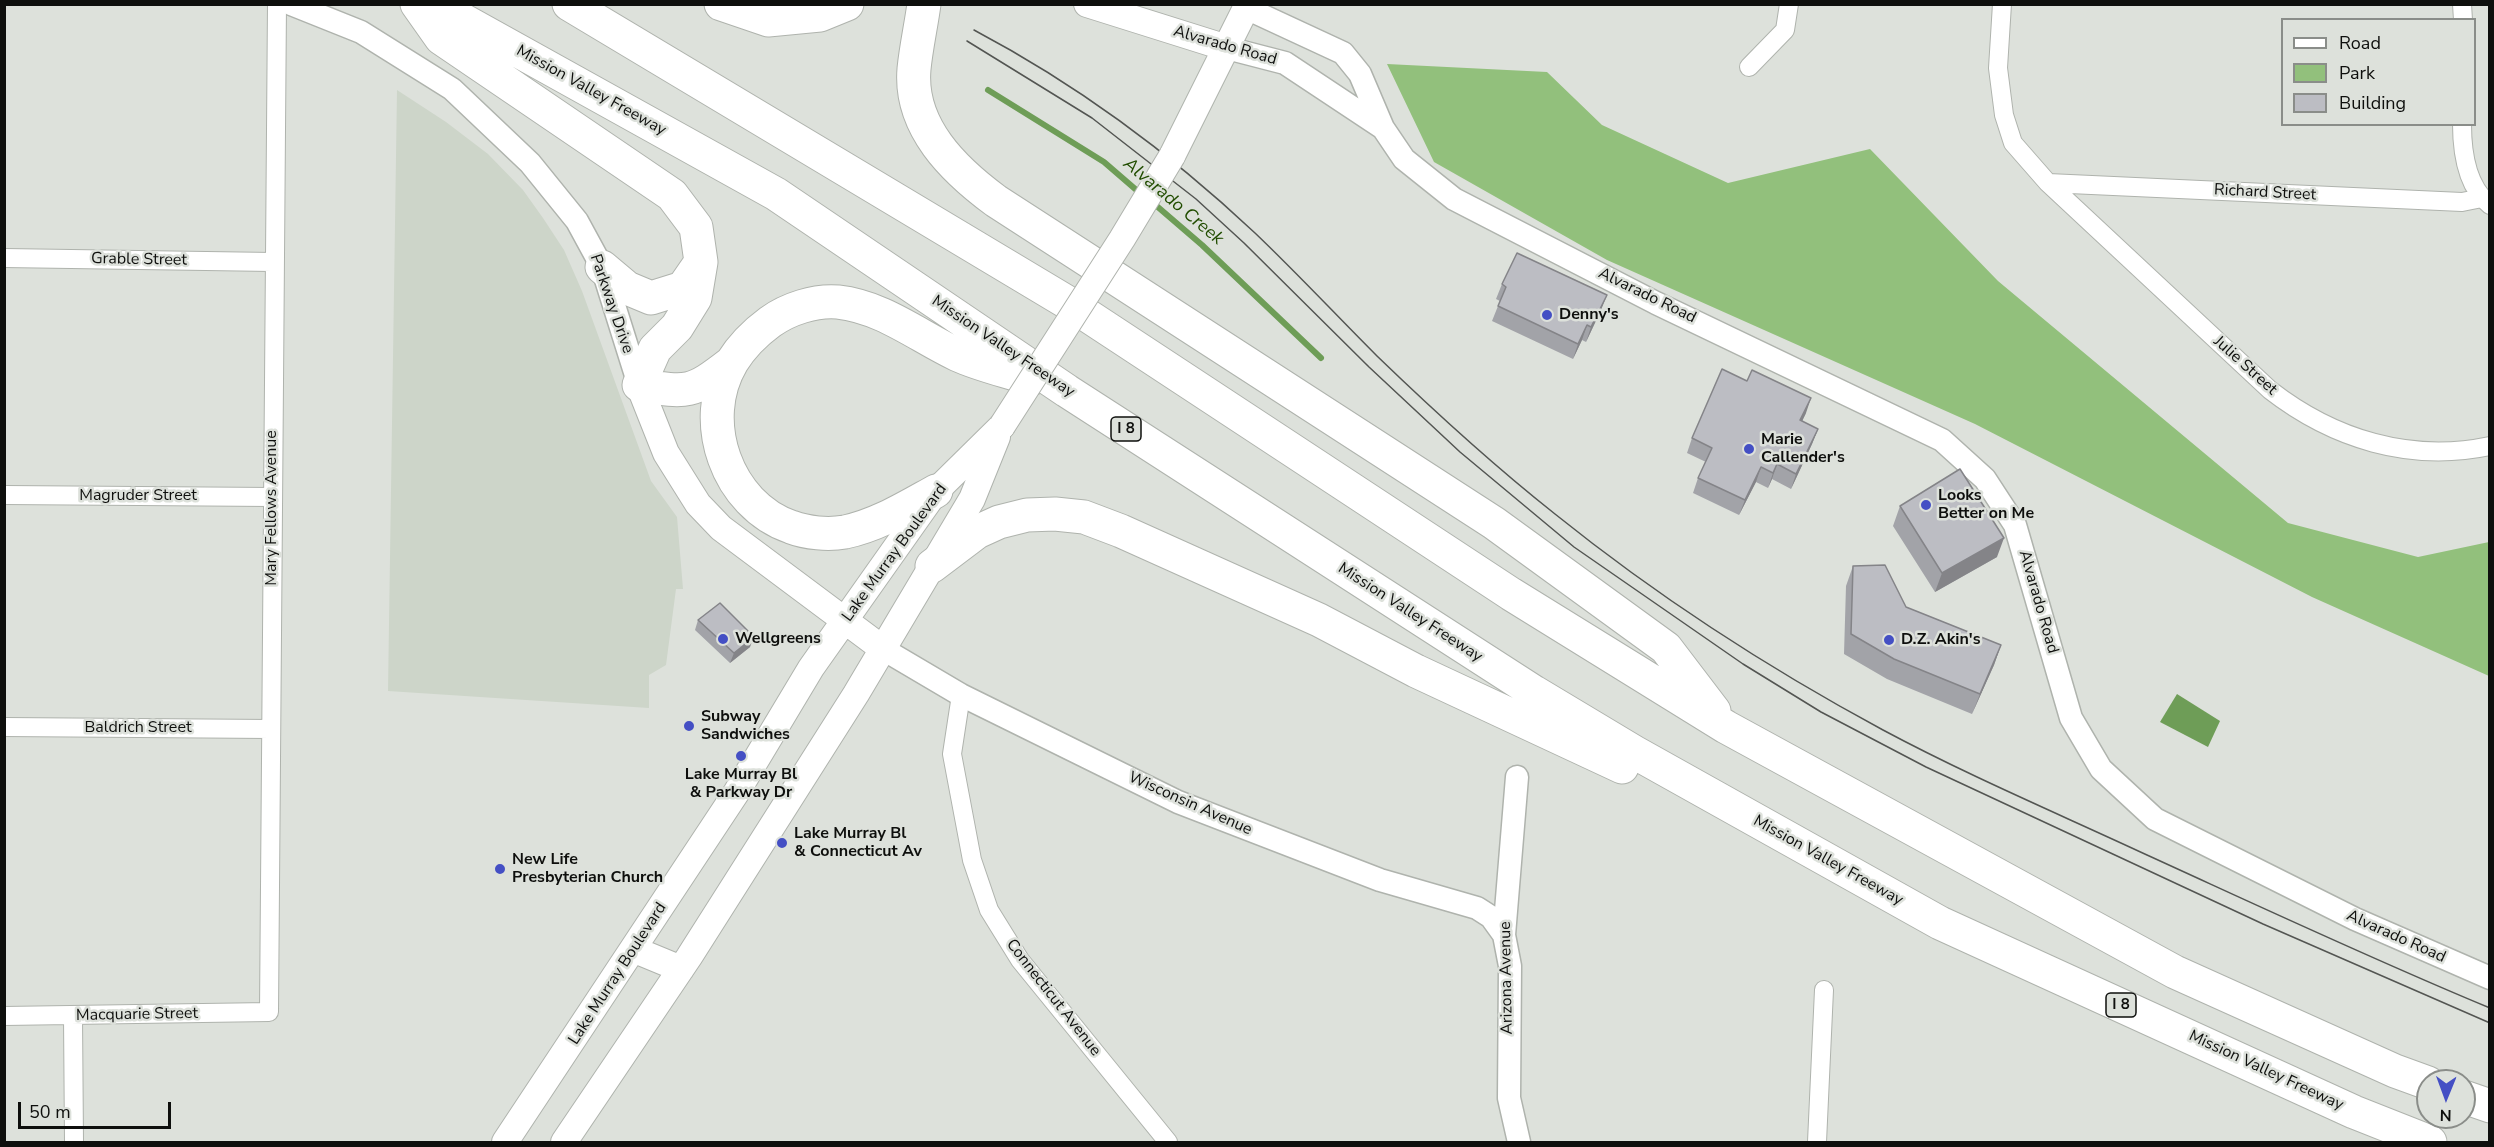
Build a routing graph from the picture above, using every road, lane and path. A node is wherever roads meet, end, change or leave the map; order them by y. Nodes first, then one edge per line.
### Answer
1 (277, 4) edge
2 (291, 4) edge
3 (417, 4) edge
4 (434, 4) edge
5 (569, 4) edge
6 (721, 4) edge
7 (847, 4) edge
8 (924, 4) edge
9 (940, 4) edge
10 (1087, 4) edge
11 (1788, 4) edge
12 (2002, 4) edge
13 (1245, 5) edge
14 (919, 39) junction
15 (1227, 48) junction
16 (1749, 67) dead end
17 (2462, 126) edge
18 (1383, 128) junction
19 (2048, 183) junction
20 (2486, 202) edge
21 (4, 258) edge
22 (273, 262) junction
23 (701, 262) junction
24 (602, 267) junction
25 (732, 363) junction
26 (639, 385) junction
27 (1067, 391) junction
28 (1002, 426) junction
29 (2490, 446) edge
30 (936, 491) junction
31 (4, 495) edge
32 (272, 496) junction
33 (932, 566) junction
34 (846, 620) junction
35 (883, 649) junction
36 (961, 695) junction
37 (4, 727) edge
38 (1726, 727) junction
39 (271, 729) junction
40 (1517, 777) dead end
41 (1817, 856) junction
42 (1504, 935) junction
43 (634, 950) junction
44 (681, 969) junction
45 (2490, 978) edge
46 (1824, 990) dead end
47 (269, 1012) joint
48 (4, 1016) edge
49 (73, 1017) junction
50 (2416, 1079) edge
51 (74, 1143) edge
52 (506, 1143) edge
53 (564, 1143) edge
54 (1168, 1143) edge
55 (1519, 1143) edge
56 (1817, 1143) edge
57 (2430, 1143) edge

1 - 22 street, Mary Fellows Avenue
2 - 24 street, Parkway Drive
3 - 23 highway
4 - 27 highway, Mission Valley Freeway / I 8
5 - 38 highway
6 - 7 highway
8 - 14 highway
9 - 14 highway
10 - 15 main road, Alvarado Road
11 - 16 street
12 - 19 street, Julie Street
13 - 15 main road, Lake Murray Boulevard
13 - 18 street, Alvarado Road
14 - 38 highway
15 - 18 street, Alvarado Road
15 - 28 main road, Lake Murray Boulevard, bridge
17 - 20 street
18 - 45 street, Alvarado Road
19 - 20 street, Richard Street
19 - 29 street, Julie Street
21 - 22 street, Grable Street
22 - 32 street, Mary Fellows Avenue
23 - 24 highway
23 - 26 highway
24 - 26 street, Parkway Drive
25 - 26 highway
25 - 27 highway
25 - 30 highway
26 - 34 main road, Parkway Drive
27 - 41 highway, Mission Valley Freeway / I 8
28 - 30 main road, Lake Murray Boulevard
28 - 33 main road, Lake Murray Boulevard
30 - 34 main road, Lake Murray Boulevard
31 - 32 street, Magruder Street
32 - 39 street, Mary Fellows Avenue
33 - 35 main road, Lake Murray Boulevard
33 - 41 highway
34 - 35 main road, Parkway Drive
34 - 43 main road, Lake Murray Boulevard
35 - 36 street, Wisconsin Avenue
35 - 44 main road, Lake Murray Boulevard
36 - 42 street, Wisconsin Avenue
36 - 54 street, Connecticut Avenue
37 - 39 street, Baldrich Street
38 - 50 highway
39 - 47 street, Mary Fellows Avenue
40 - 42 street, Arizona Avenue
41 - 57 highway, Mission Valley Freeway / I 8
42 - 55 street, Arizona Avenue
43 - 44 main road
43 - 52 main road, Lake Murray Boulevard
44 - 53 main road, Lake Murray Boulevard
46 - 56 street
47 - 49 street, Macquarie Street
48 - 49 street, Macquarie Street
49 - 51 street

